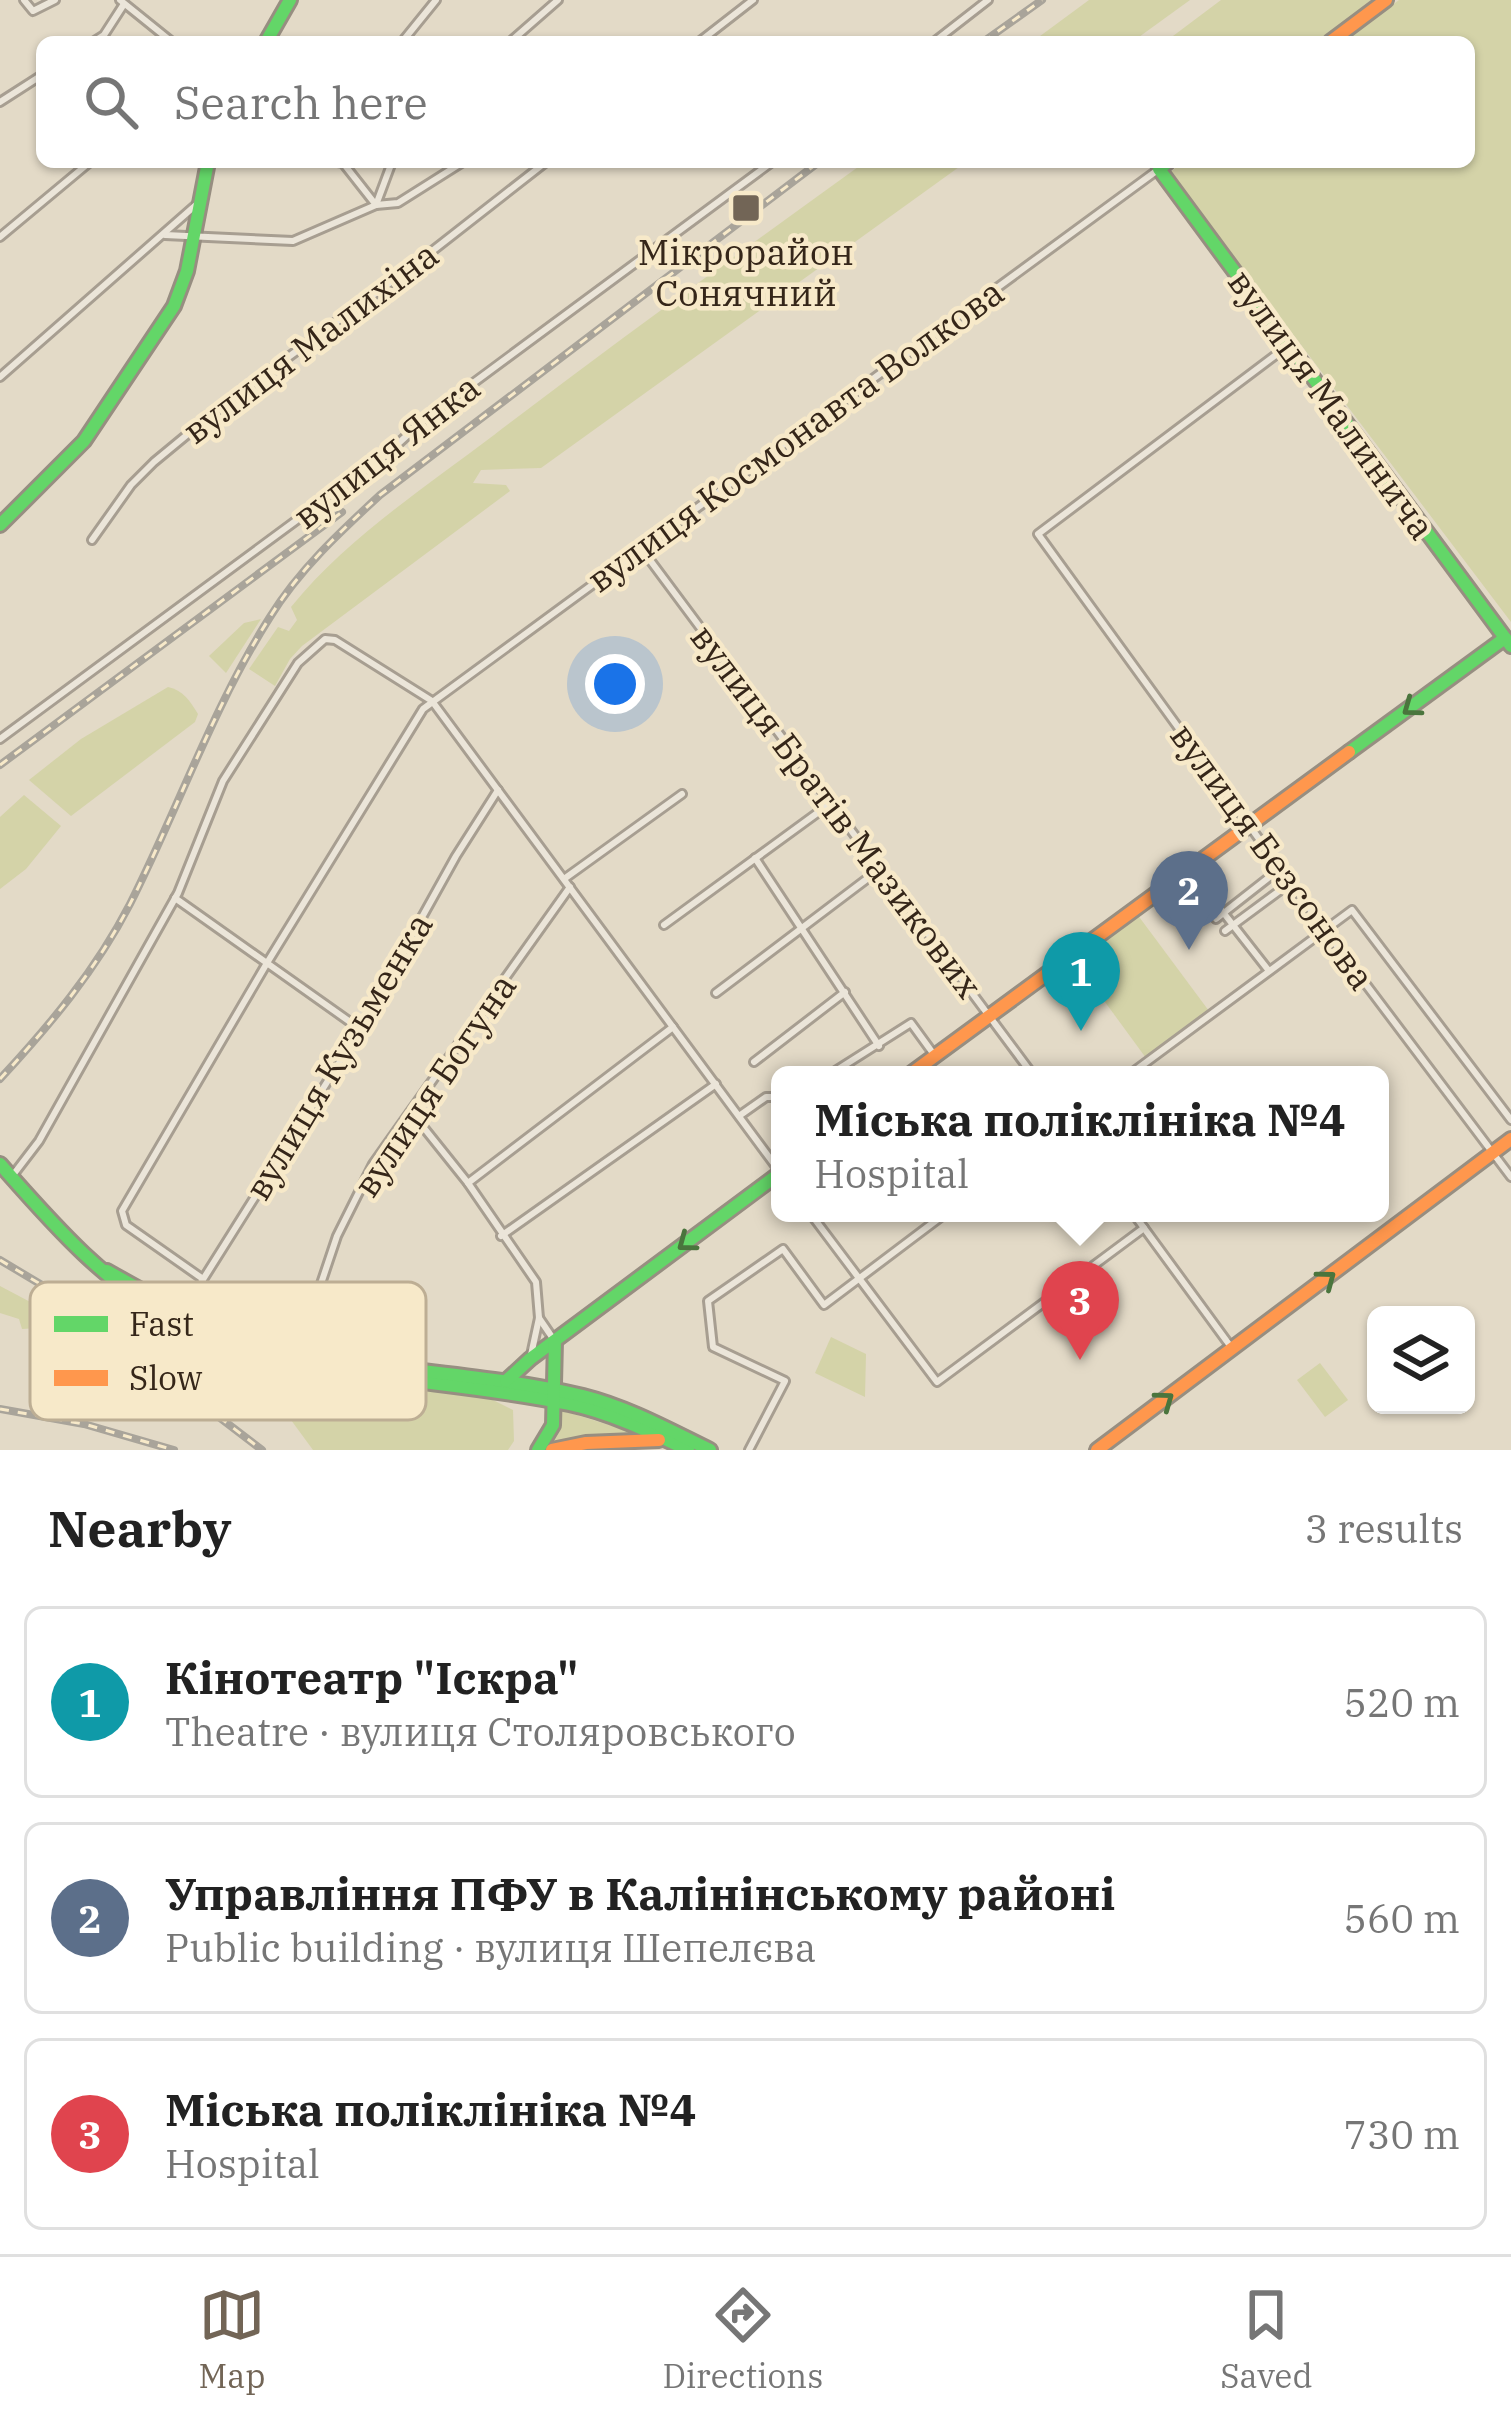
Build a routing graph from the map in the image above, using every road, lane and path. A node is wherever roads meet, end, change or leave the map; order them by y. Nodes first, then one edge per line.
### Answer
1 (24, 0) edge
2 (55, 0) edge
3 (290, 0) edge
4 (436, 0) edge
5 (558, 0) edge
6 (753, 0) edge
7 (988, 0) edge
8 (1386, 0) edge
9 (123, 2) edge
10 (102, 36) edge
11 (165, 36) edge
12 (269, 36) edge
13 (407, 36) edge
14 (517, 36) edge
15 (708, 36) edge
16 (942, 36) edge
17 (1338, 36) edge
18 (36, 79) edge
19 (0, 102) edge
20 (83, 168) edge
21 (207, 168) edge
22 (347, 168) edge
23 (390, 168) edge
24 (453, 168) edge
25 (538, 168) edge
26 (764, 168) edge
27 (1155, 168) edge
28 (1163, 168) edge
29 (200, 202) junction
30 (376, 205) junction
31 (165, 235) junction
32 (193, 236) junction
33 (0, 237) edge
34 (1289, 345) junction
35 (0, 377) edge
36 (0, 525) edge
37 (92, 540) dead end
38 (641, 548) junction
39 (1508, 642) edge
40 (432, 701) junction
41 (0, 739) edge
42 (498, 790) junction
43 (682, 794) dead end
44 (831, 803) junction
45 (1251, 827) junction
46 (755, 858) junction
47 (1281, 868) junction
48 (880, 869) junction
49 (1190, 870) junction
50 (564, 879) junction
51 (1291, 882) junction
52 (570, 887) junction
53 (175, 898) junction
54 (1224, 913) junction
55 (1216, 919) dead end
56 (664, 925) dead end
57 (1233, 925) junction
58 (802, 927) junction
59 (1325, 930) junction
60 (1225, 931) dead end
61 (267, 963) junction
62 (1269, 971) junction
63 (845, 992) junction
64 (716, 994) dead end
65 (989, 1015) junction
66 (674, 1027) junction
67 (360, 1029) junction
68 (879, 1046) junction
69 (935, 1056) junction
70 (754, 1062) dead end
71 (845, 1066) edge
72 (921, 1066) edge
73 (1026, 1066) edge
74 (1142, 1066) edge
75 (716, 1084) junction
76 (771, 1096) edge
77 (412, 1113) junction
78 (739, 1116) junction
79 (1511, 1120) edge
80 (1511, 1139) edge
81 (1493, 1153) junction
82 (771, 1160) edge
83 (0, 1164) edge
84 (11, 1177) junction
85 (1511, 1177) edge
86 (771, 1179) edge
87 (468, 1183) junction
88 (817, 1222) edge
89 (934, 1222) edge
90 (1140, 1222) edge
91 (1144, 1228) junction
92 (501, 1236) junction
93 (203, 1279) junction
94 (858, 1279) junction
95 (121, 1282) edge
96 (201, 1282) edge
97 (321, 1282) edge
98 (539, 1318) junction
99 (554, 1341) junction
100 (1233, 1350) junction
101 (530, 1359) junction
102 (426, 1371) edge
103 (426, 1379) edge
104 (506, 1381) junction
105 (555, 1396) junction
106 (539, 1399) junction
107 (554, 1424) junction
108 (668, 1440) junction
109 (538, 1450) edge
110 (552, 1450) edge
111 (688, 1450) edge
112 (710, 1450) edge
113 (749, 1450) edge
114 (1096, 1450) edge

1 - 2 street
3 - 12 street
4 - 13 street
5 - 14 street
6 - 15 street
7 - 16 street
8 - 17 street
9 - 10 street
9 - 11 street
18 - 19 street
20 - 33 street
21 - 29 street
22 - 30 street
23 - 30 street
24 - 30 street
25 - 37 street, вулиця Малихіна
26 - 41 street, вулиця Янка
27 - 38 street, вулиця Космонавта Волкова
28 - 34 street, вулиця Малинича
29 - 31 street
29 - 32 street
30 - 32 street
31 - 32 street
31 - 35 street
32 - 36 street
34 - 39 street, вулиця Малинича
34 - 45 street, вулиця Безсонова
38 - 40 street, вулиця Космонавта Волкова
38 - 44 street, вулиця Братів Мазикових
39 -> 45 street
40 - 42 street
40 - 53 street
40 - 61 street, вулиця Космонавта Волкова
42 - 50 street
42 - 67 street, вулиця Кузьменка
43 - 50 street
44 - 46 street
44 - 48 street, вулиця Братів Мазикових
45 - 47 street, вулиця Безсонова
45 - 49 street
46 - 56 street
46 - 58 street
47 - 51 street, вулиця Безсонова
47 - 54 street
48 - 58 street
48 - 65 street, вулиця Братів Мазикових
49 - 54 street
49 - 65 street
50 - 52 street
51 - 57 street
51 - 59 street, вулиця Безсонова
52 - 66 street
52 - 77 street, вулиця Богуна
53 - 61 street
53 - 84 street
54 - 55 street
54 - 57 street
57 - 60 street
57 - 62 street
58 - 63 street
58 - 64 street
59 - 62 street
59 - 79 street, вулиця Безсонова
59 - 81 street, вулиця Безсонова
61 - 67 street
61 - 93 street, вулиця Космонавта Волкова
62 - 74 street
63 - 68 street
63 - 70 street
65 - 69 street
65 - 73 street, вулиця Братів Мазикових
66 - 75 street
66 - 87 street
67 - 93 street, вулиця Кузьменка
68 - 69 street
68 - 71 street
69 - 72 street
75 - 78 street
75 - 92 street
76 - 78 street
77 - 87 street
77 - 97 street, вулиця Богуна
78 - 82 street
80 - 81 street
81 - 85 street, вулиця Безсонова
100 -> 81 street
83 - 84 street
84 - 95 street
86 -> 99 street
87 - 92 street
88 - 94 street
89 - 94 street
90 - 91 street
91 - 94 street
91 - 100 street
92 - 98 street
93 - 96 street, вулиця Кузьменка
94 - 113 street
98 - 99 street
98 - 101 street
99 - 101 street
99 - 105 street
114 -> 100 street
101 - 104 street
102 - 104 street
103 - 106 street
104 - 105 street
105 - 106 street
105 - 107 street
105 - 108 street
105 - 112 street
106 - 107 street
107 - 109 street
108 - 110 street
108 - 111 street

